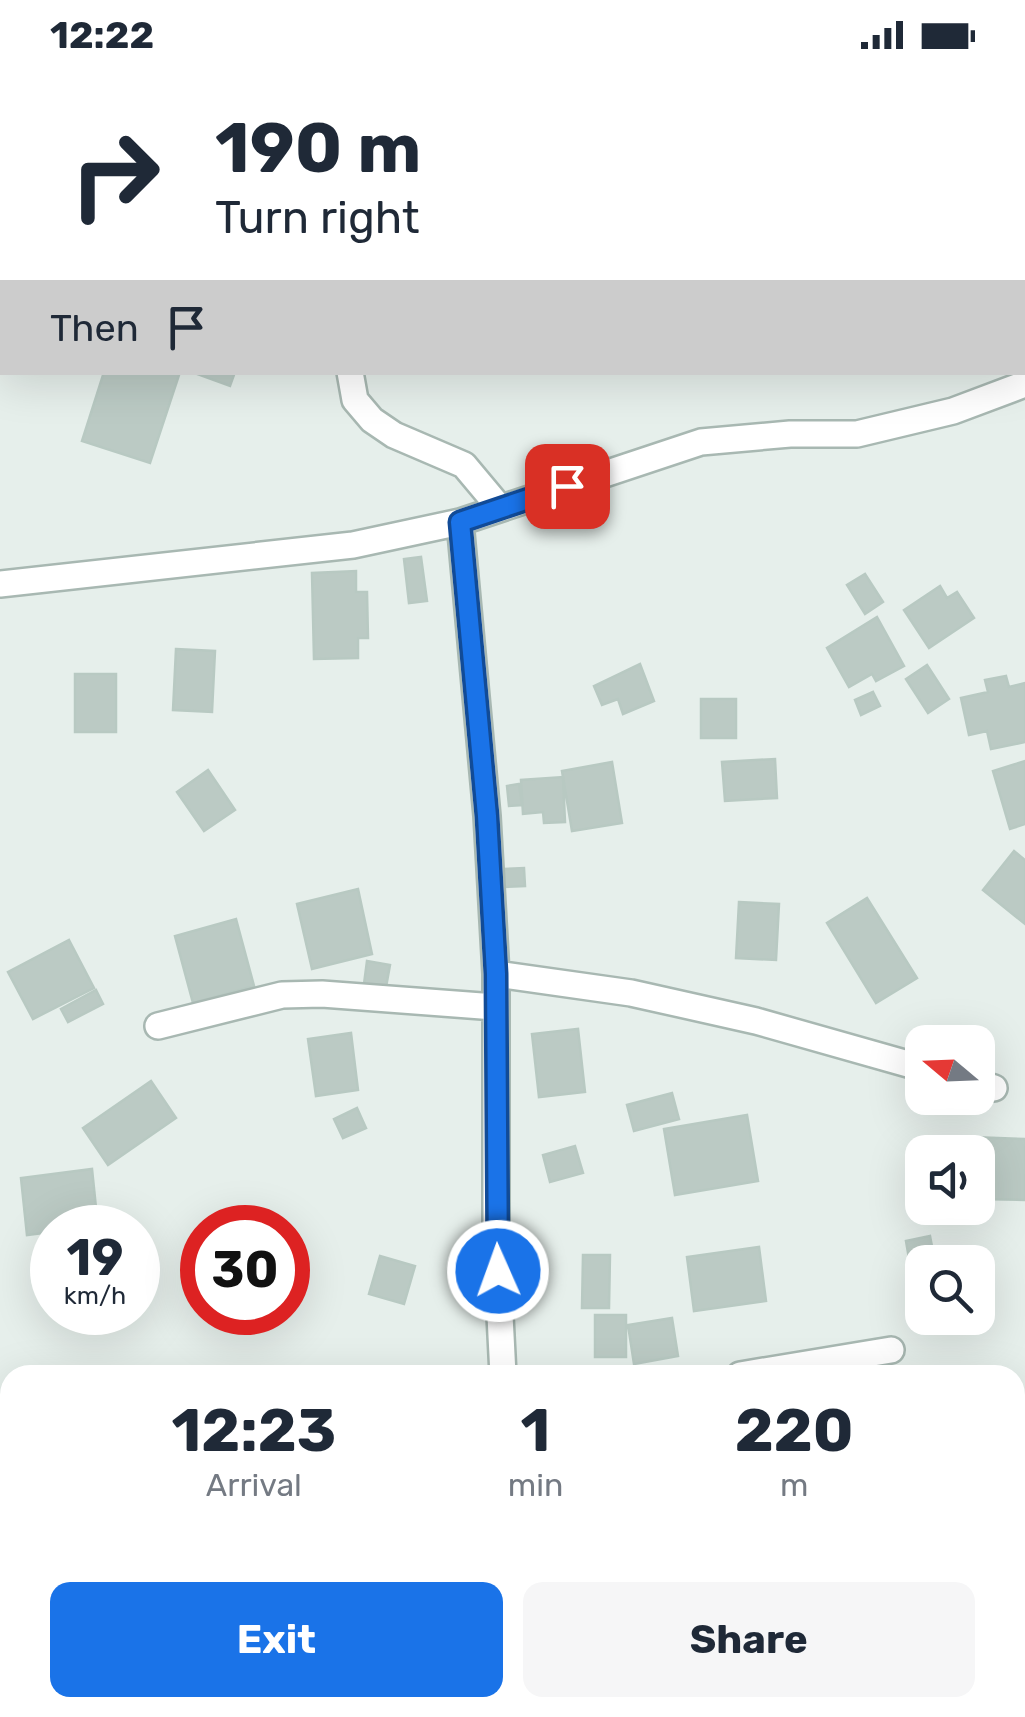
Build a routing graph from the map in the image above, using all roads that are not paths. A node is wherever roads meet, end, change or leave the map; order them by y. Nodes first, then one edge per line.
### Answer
1 (351, 375) edge
2 (1025, 384) edge
3 (500, 508) junction
4 (460, 522) junction
5 (0, 584) edge
6 (496, 974) junction
7 (496, 1007) junction
8 (158, 1026) dead end
9 (905, 1063) edge
10 (891, 1350) dead end
11 (502, 1365) edge
12 (800, 1365) edge

1 - 3 street
2 - 3 street
3 - 4 street
4 - 5 street
4 - 6 street
6 - 7 street
6 - 9 street
7 - 8 street
7 - 11 street
10 - 12 street

